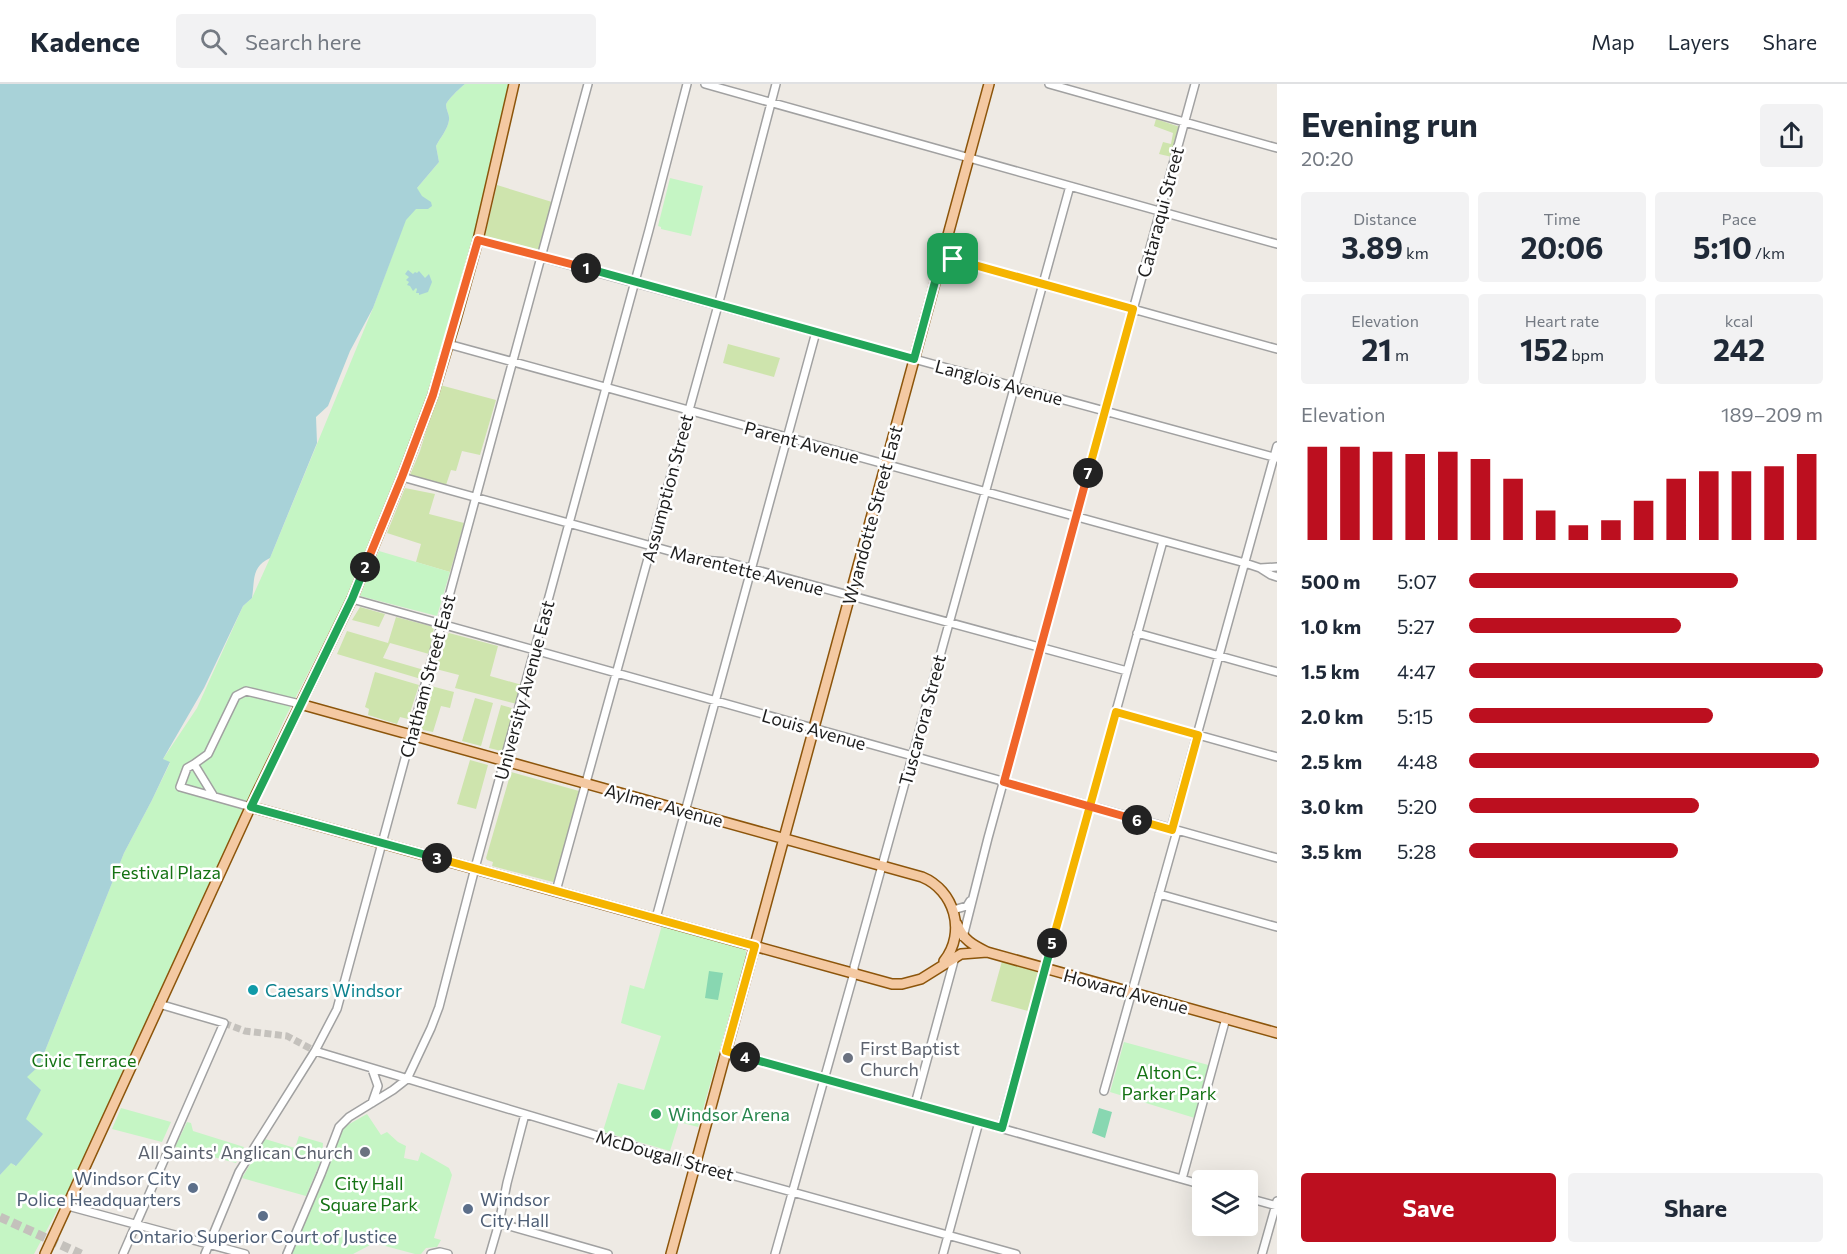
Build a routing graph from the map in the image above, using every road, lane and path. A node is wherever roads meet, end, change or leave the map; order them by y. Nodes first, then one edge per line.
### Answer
1 (514, 84) edge
2 (588, 84) edge
3 (687, 84) edge
4 (705, 84) edge
5 (776, 84) edge
6 (989, 84) edge
7 (1049, 84) edge
8 (1195, 84) edge
9 (771, 102) junction
10 (1185, 122) junction
11 (1277, 148) edge
12 (969, 158) junction
13 (1070, 186) junction
14 (1160, 212) junction
15 (478, 240) junction
16 (1277, 244) edge
17 (541, 256) junction
18 (942, 256) junction
19 (636, 282) junction
20 (1043, 284) junction
21 (717, 305) junction
22 (1133, 309) junction
23 (816, 332) junction
24 (448, 344) junction
25 (1277, 348) edge
26 (914, 359) junction
27 (513, 362) junction
28 (1014, 387) junction
29 (605, 388) junction
30 (688, 411) junction
31 (1105, 411) junction
32 (787, 438) junction
33 (1277, 446) edge
34 (1276, 457) edge
35 (885, 465) junction
36 (402, 477) junction
37 (985, 492) junction
38 (476, 497) junction
39 (1076, 517) junction
40 (569, 523) junction
41 (1163, 541) junction
42 (651, 545) junction
43 (1245, 563) junction
44 (1277, 567) edge
45 (1260, 568) junction
46 (752, 569) junction
47 (1277, 577) edge
48 (850, 596) junction
49 (352, 599) junction
50 (949, 622) junction
51 (441, 624) junction
52 (1137, 633) junction
53 (1040, 648) junction
54 (535, 651) junction
55 (1219, 656) junction
56 (1127, 671) junction
57 (1277, 672) edge
58 (616, 674) junction
59 (716, 702) junction
60 (300, 704) junction
61 (1116, 712) junction
62 (814, 729) junction
63 (411, 735) junction
64 (1198, 735) junction
65 (912, 757) junction
66 (1277, 757) edge
67 (505, 761) junction
68 (194, 764) junction
69 (1004, 782) junction
70 (586, 784) junction
71 (213, 795) junction
72 (251, 807) junction
73 (1090, 807) junction
74 (686, 811) junction
75 (1174, 830) junction
76 (784, 839) junction
77 (383, 843) junction
78 (1277, 858) edge
79 (882, 866) junction
80 (475, 868) junction
81 (556, 891) junction
82 (1159, 894) junction
83 (972, 896) junction
84 (954, 914) junction
85 (656, 918) junction
86 (1277, 927) edge
87 (963, 937) junction
88 (755, 946) junction
89 (987, 952) junction
90 (955, 957) junction
91 (939, 967) junction
92 (1045, 969) junction
93 (854, 973) junction
94 (1131, 992) junction
95 (159, 1004) junction
96 (1226, 1018) junction
97 (1277, 1033) edge
98 (315, 1051) junction
99 (726, 1051) junction
100 (372, 1069) junction
101 (407, 1079) junction
102 (824, 1079) junction
103 (1104, 1091) dead end
104 (372, 1103) junction
105 (915, 1104) junction
106 (525, 1114) junction
107 (979, 1122) junction
108 (1002, 1128) junction
109 (695, 1165) junction
110 (1182, 1179) junction
111 (1192, 1182) edge
112 (792, 1192) junction
113 (1258, 1200) edge
114 (1277, 1204) edge
115 (68, 1206) junction
116 (499, 1223) junction
117 (136, 1224) junction
118 (948, 1235) junction
119 (209, 1244) junction
120 (45, 1254) edge
121 (123, 1254) edge
122 (205, 1254) edge
123 (245, 1254) edge
124 (287, 1254) edge
125 (431, 1254) edge
126 (448, 1254) edge
127 (490, 1254) edge
128 (608, 1254) edge
129 (670, 1254) edge
130 (775, 1254) edge
131 (943, 1254) edge
132 (1016, 1254) edge
133 (1262, 1254) edge

1 - 15 main road
2 - 17 street, Chatham Street East
3 - 19 street, University Avenue East
4 - 9 street
5 - 9 street, Assumption Street
6 - 12 main road, Wyandotte Street East
7 - 10 street
8 - 10 street, Cataraqui Street
9 - 12 street
9 - 21 street, Assumption Street
10 - 11 street
10 - 14 street, Cataraqui Street
12 - 13 street
12 - 18 main road, Wyandotte Street East
13 - 14 street
13 - 20 street, Tuscarora Street
14 - 16 street
14 - 22 street, Cataraqui Street
15 - 17 street, Langlois Avenue
15 - 24 main road
17 - 19 street, Langlois Avenue
17 - 27 street, Chatham Street East
18 - 20 street
18 - 26 main road, Wyandotte Street East
19 - 21 street, Langlois Avenue
19 - 29 street, University Avenue East
20 - 22 street
20 - 28 street, Tuscarora Street
21 - 23 street, Langlois Avenue
21 - 30 street, Assumption Street
22 - 25 street
22 - 31 street, Cataraqui Street
23 - 26 street, Langlois Avenue
23 - 32 street
24 - 27 street, Parent Avenue
24 - 36 main road
26 - 28 street, Langlois Avenue
26 - 35 main road, Wyandotte Street East
27 - 29 street, Parent Avenue
27 - 38 street, Chatham Street East
28 - 31 street, Langlois Avenue
28 - 37 street, Tuscarora Street
29 - 30 street, Parent Avenue
29 - 40 street, University Avenue East
30 - 32 street, Parent Avenue
30 - 42 street, Assumption Street
31 - 34 street, Langlois Avenue
31 - 39 street, Cataraqui Street
32 - 35 street, Parent Avenue
32 - 46 street
33 - 34 street
34 - 43 street
35 - 37 street, Parent Avenue
35 - 48 main road, Wyandotte Street East
36 - 38 street, Marentette Avenue
36 - 49 main road
37 - 39 street, Parent Avenue
37 - 50 street, Tuscarora Street
38 - 40 street, Marentette Avenue
38 - 51 street, Chatham Street East
39 - 41 street, Parent Avenue
39 - 53 street, Cataraqui Street
40 - 42 street, Marentette Avenue
40 - 54 street, University Avenue East
41 - 43 street, Parent Avenue
41 - 52 street
42 - 46 street, Marentette Avenue
42 - 58 street, Assumption Street
43 - 45 street, Parent Avenue
43 - 55 street
44 - 45 street, Parent Avenue
45 - 47 street, Parent Avenue
46 - 48 street, Marentette Avenue
46 - 59 street
48 - 50 street, Marentette Avenue
48 - 62 main road, Wyandotte Street East
49 - 51 street, Louis Avenue
49 - 60 main road
50 - 53 street, Marentette Avenue
50 - 65 street, Tuscarora Street
51 - 54 street, Louis Avenue
51 - 63 street, Chatham Street East
52 - 55 street
52 - 56 street
53 - 56 street, Marentette Avenue
53 - 69 street, Cataraqui Street
54 - 58 street, Louis Avenue
54 - 67 street, University Avenue East
55 - 57 street
55 - 64 street
56 - 61 street
58 - 59 street, Louis Avenue
58 - 70 street, Assumption Street
59 - 62 street, Louis Avenue
59 - 74 street
60 - 63 main road, Aylmer Avenue
60 - 68 street
60 - 72 main road
61 - 64 street
61 - 73 street
62 - 65 street, Louis Avenue
62 - 76 main road, Wyandotte Street East
63 - 67 main road, Aylmer Avenue
63 - 77 street, Chatham Street East
64 - 66 street
64 - 75 street
65 - 69 street, Louis Avenue
65 - 79 street, Tuscarora Street
67 - 70 main road, Aylmer Avenue
67 - 80 street, University Avenue East
68 - 71 street
68 - 71 street
69 - 73 street, Louis Avenue
69 - 83 street, Cataraqui Street
70 - 74 main road, Aylmer Avenue
70 - 81 street, Assumption Street
71 - 72 street
72 - 77 main road
72 - 95 main road
73 - 75 street, Louis Avenue
73 - 92 street
74 - 76 main road, Aylmer Avenue
74 - 85 street
75 - 78 street, Louis Avenue
75 - 82 street
76 - 79 main road, Aylmer Avenue
76 - 88 main road, Wyandotte Street East
77 - 80 main road
77 - 98 street, Chatham Street East
79 - 84 main road, Aylmer Avenue
79 - 93 street, Tuscarora Street
80 - 81 main road
80 - 101 street, University Avenue East
81 - 85 main road
82 - 86 street
82 - 94 street
83 - 84 street
83 - 87 street, Cataraqui Street
84 - 87 main road
84 - 91 main road
85 - 88 main road
87 - 89 main road, Howard Avenue
88 - 93 main road
88 - 99 main road, Wyandotte Street East
89 - 90 main road
89 - 92 main road, Howard Avenue
90 - 91 main road
90 - 105 street
91 - 93 main road
92 - 94 main road, Howard Avenue
92 - 108 street
93 - 102 street, Tuscarora Street
94 - 96 main road, Howard Avenue
94 - 103 street
95 - 115 main road
95 - 117 street
96 - 97 main road, Howard Avenue
96 - 110 street
98 - 100 street, McDougall Street
98 - 119 street, Chatham Street East
99 - 102 street
99 - 109 main road, Wyandotte Street East
100 - 101 street, McDougall Street
100 - 104 street
101 - 104 street, University Avenue East
101 - 106 street, McDougall Street
102 - 105 street
102 - 112 street, Tuscarora Street
104 - 124 street, University Avenue East
105 - 107 street
106 - 109 street, McDougall Street
106 - 116 street
107 - 108 street
107 - 118 street
108 - 110 street
109 - 112 street, McDougall Street
109 - 129 main road, Wyandotte Street East
110 - 111 street
112 - 118 street, McDougall Street
112 - 130 street, Tuscarora Street
113 - 114 street
114 - 133 street
115 - 117 street
115 - 120 main road
116 - 127 street
116 - 128 street
117 - 119 street
117 - 121 street
118 - 131 street
118 - 132 street, McDougall Street
119 - 122 street, Chatham Street East
119 - 123 street
125 - 126 street

